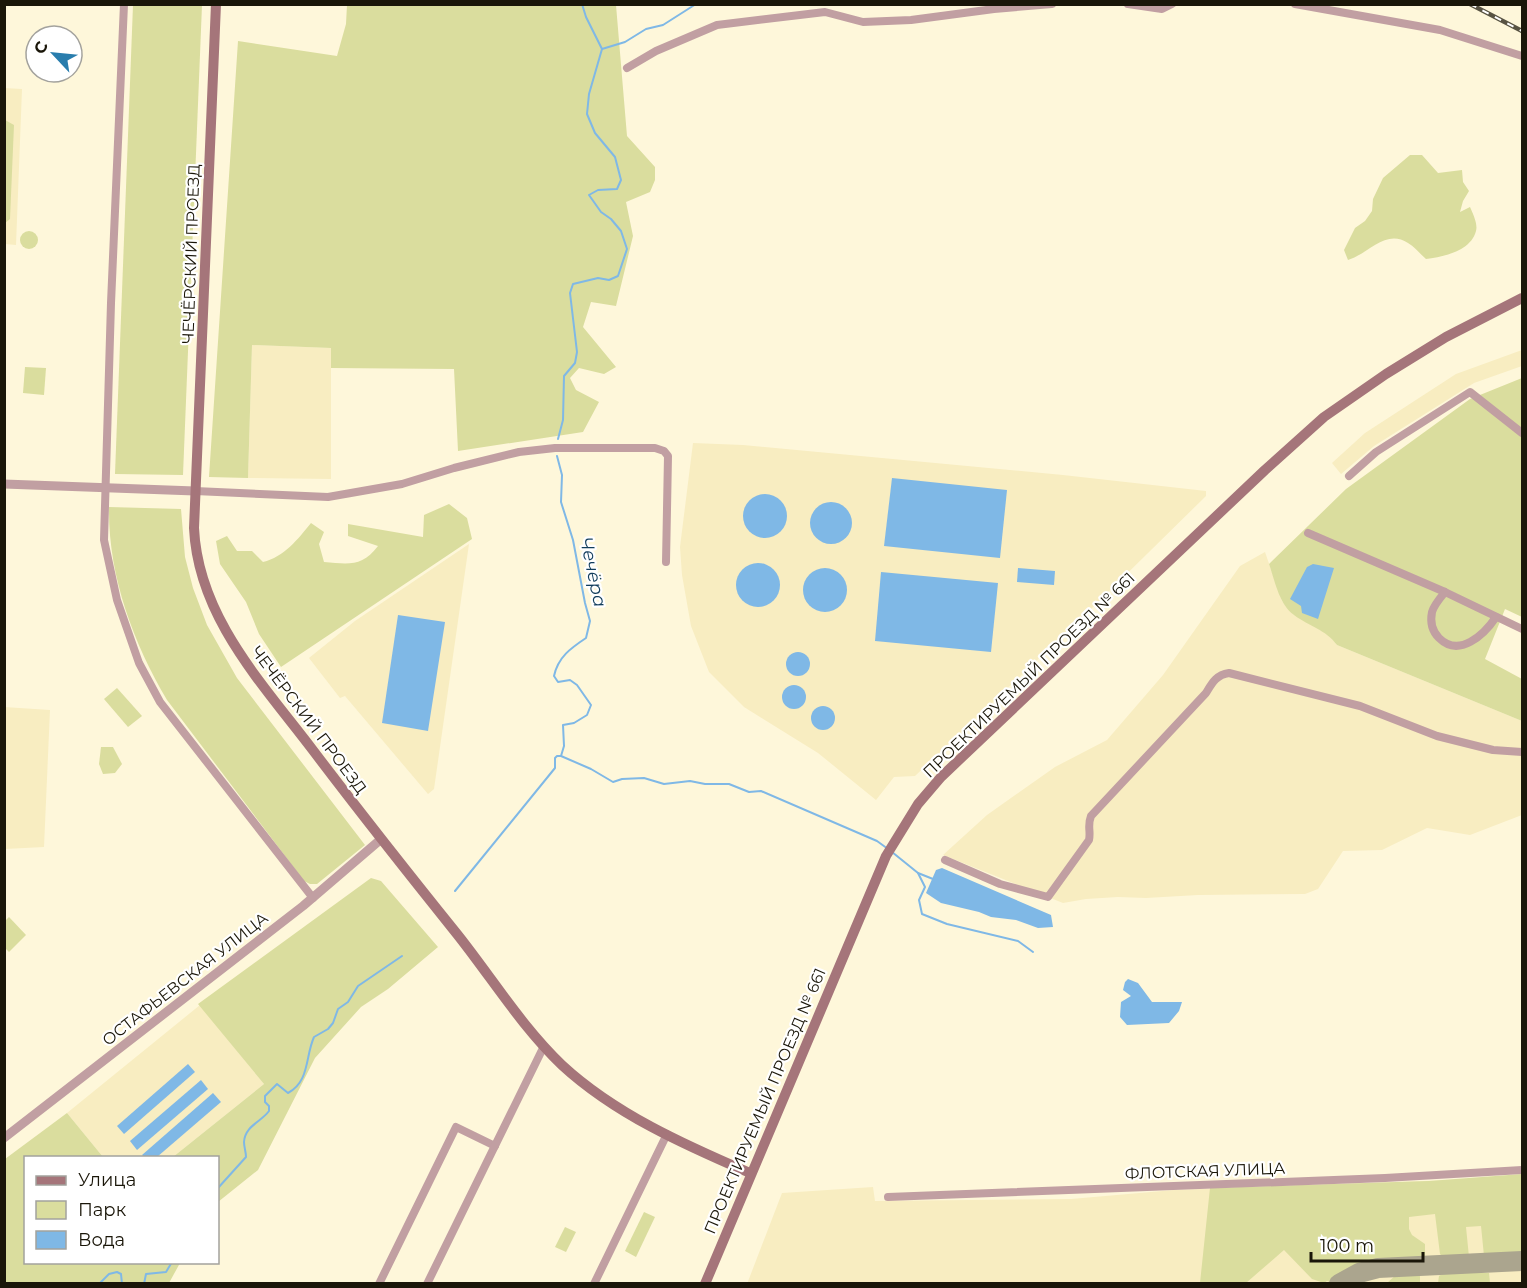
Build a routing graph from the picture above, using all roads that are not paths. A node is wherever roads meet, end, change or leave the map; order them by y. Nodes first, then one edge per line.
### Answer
1 (216, 4) edge
2 (1052, 4) edge
3 (1128, 4) edge
4 (1172, 4) edge
5 (1295, 4) edge
6 (124, 5) edge
7 (1522, 56) edge
8 (627, 68) dead end
9 (1522, 298) edge
10 (1522, 433) edge
11 (1349, 476) dead end
12 (4, 484) edge
13 (105, 488) junction
14 (195, 491) junction
15 (1308, 533) dead end
16 (666, 562) dead end
17 (1445, 592) junction
18 (1496, 617) junction
19 (1522, 629) edge
20 (1522, 752) edge
21 (380, 840) junction
22 (945, 860) dead end
23 (313, 898) junction
24 (544, 1046) junction
25 (667, 1134) junction
26 (4, 1138) edge
27 (495, 1146) junction
28 (1522, 1170) edge
29 (750, 1173) junction
30 (888, 1197) dead end
31 (379, 1284) edge
32 (427, 1284) edge
33 (594, 1284) edge
34 (705, 1284) edge

1 - 14 main road, ЧЕЧЁРСКИЙ ПРОЕЗД
2 - 8 street
3 - 4 street
5 - 7 street
6 - 13 street
9 - 29 main road, ПРОЕКТИРУЕМЫЙ ПРОЕЗД № 661
10 - 11 street
12 - 13 street
13 - 14 street
13 - 23 street
14 - 16 street
14 - 21 main road, ЧЕЧЁРСКИЙ ПРОЕЗД
15 - 17 street
17 - 18 street
17 - 18 street
18 - 19 street
20 - 22 street
21 - 23 street, ОСТАФЬЕВСКАЯ УЛИЦА
21 - 24 main road, ЧЕЧЁРСКИЙ ПРОЕЗД
23 - 26 street, ОСТАФЬЕВСКАЯ УЛИЦА
24 - 25 main road, ЧЕЧЁРСКИЙ ПРОЕЗД
24 - 27 street
25 - 29 main road, ЧЕЧЁРСКИЙ ПРОЕЗД
25 - 33 street
27 - 31 street
27 - 32 street
28 - 30 street, ФЛОТСКАЯ УЛИЦА
29 - 34 main road, ПРОЕКТИРУЕМЫЙ ПРОЕЗД № 661

